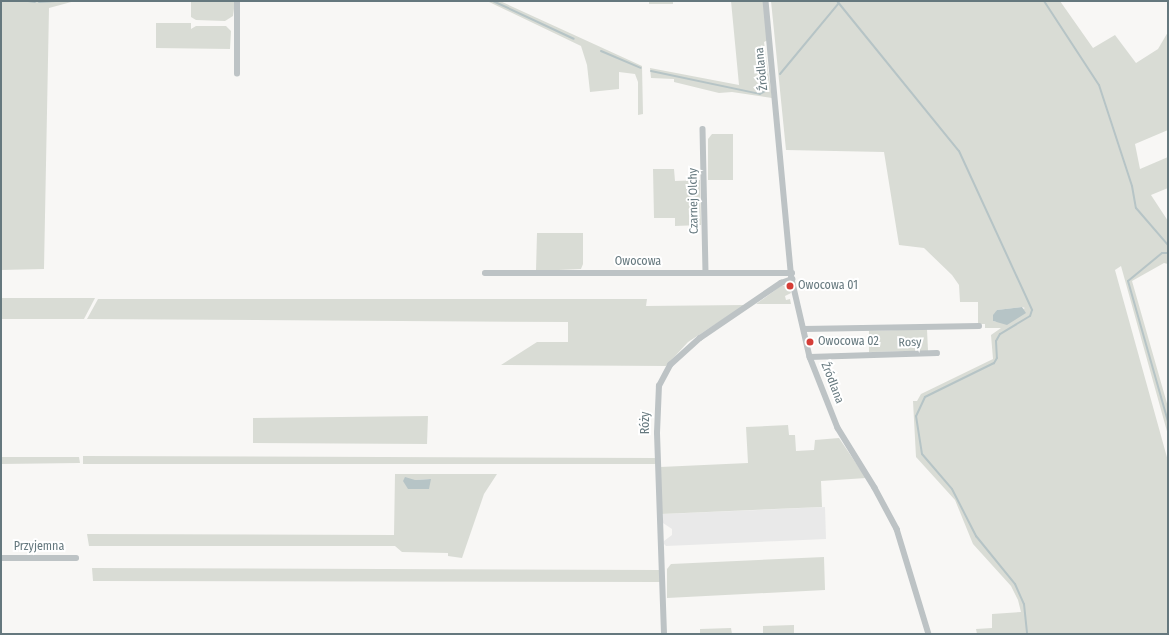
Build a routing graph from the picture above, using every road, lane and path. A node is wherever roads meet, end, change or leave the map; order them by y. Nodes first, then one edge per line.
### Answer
1 (237, 1) edge
2 (766, 1) edge
3 (236, 74) dead end
4 (704, 129) dead end
5 (485, 273) dead end
6 (706, 273) junction
7 (792, 276) junction
8 (979, 326) dead end
9 (804, 329) junction
10 (938, 353) dead end
11 (810, 357) junction
12 (1, 558) edge
13 (76, 558) dead end
14 (664, 634) edge
15 (929, 634) edge

1 - 3 street
2 - 7 street, Źródlana
4 - 6 street, Czarnej Olchy
5 - 6 street, Owocowa
6 - 7 street, Owocowa
7 - 9 street, Źródlana
7 - 14 street, Róży
8 - 9 street
9 - 11 street, Źródlana
10 - 11 street, Rosy
11 - 15 street, Źródlana
12 - 13 street, Przyjemna

